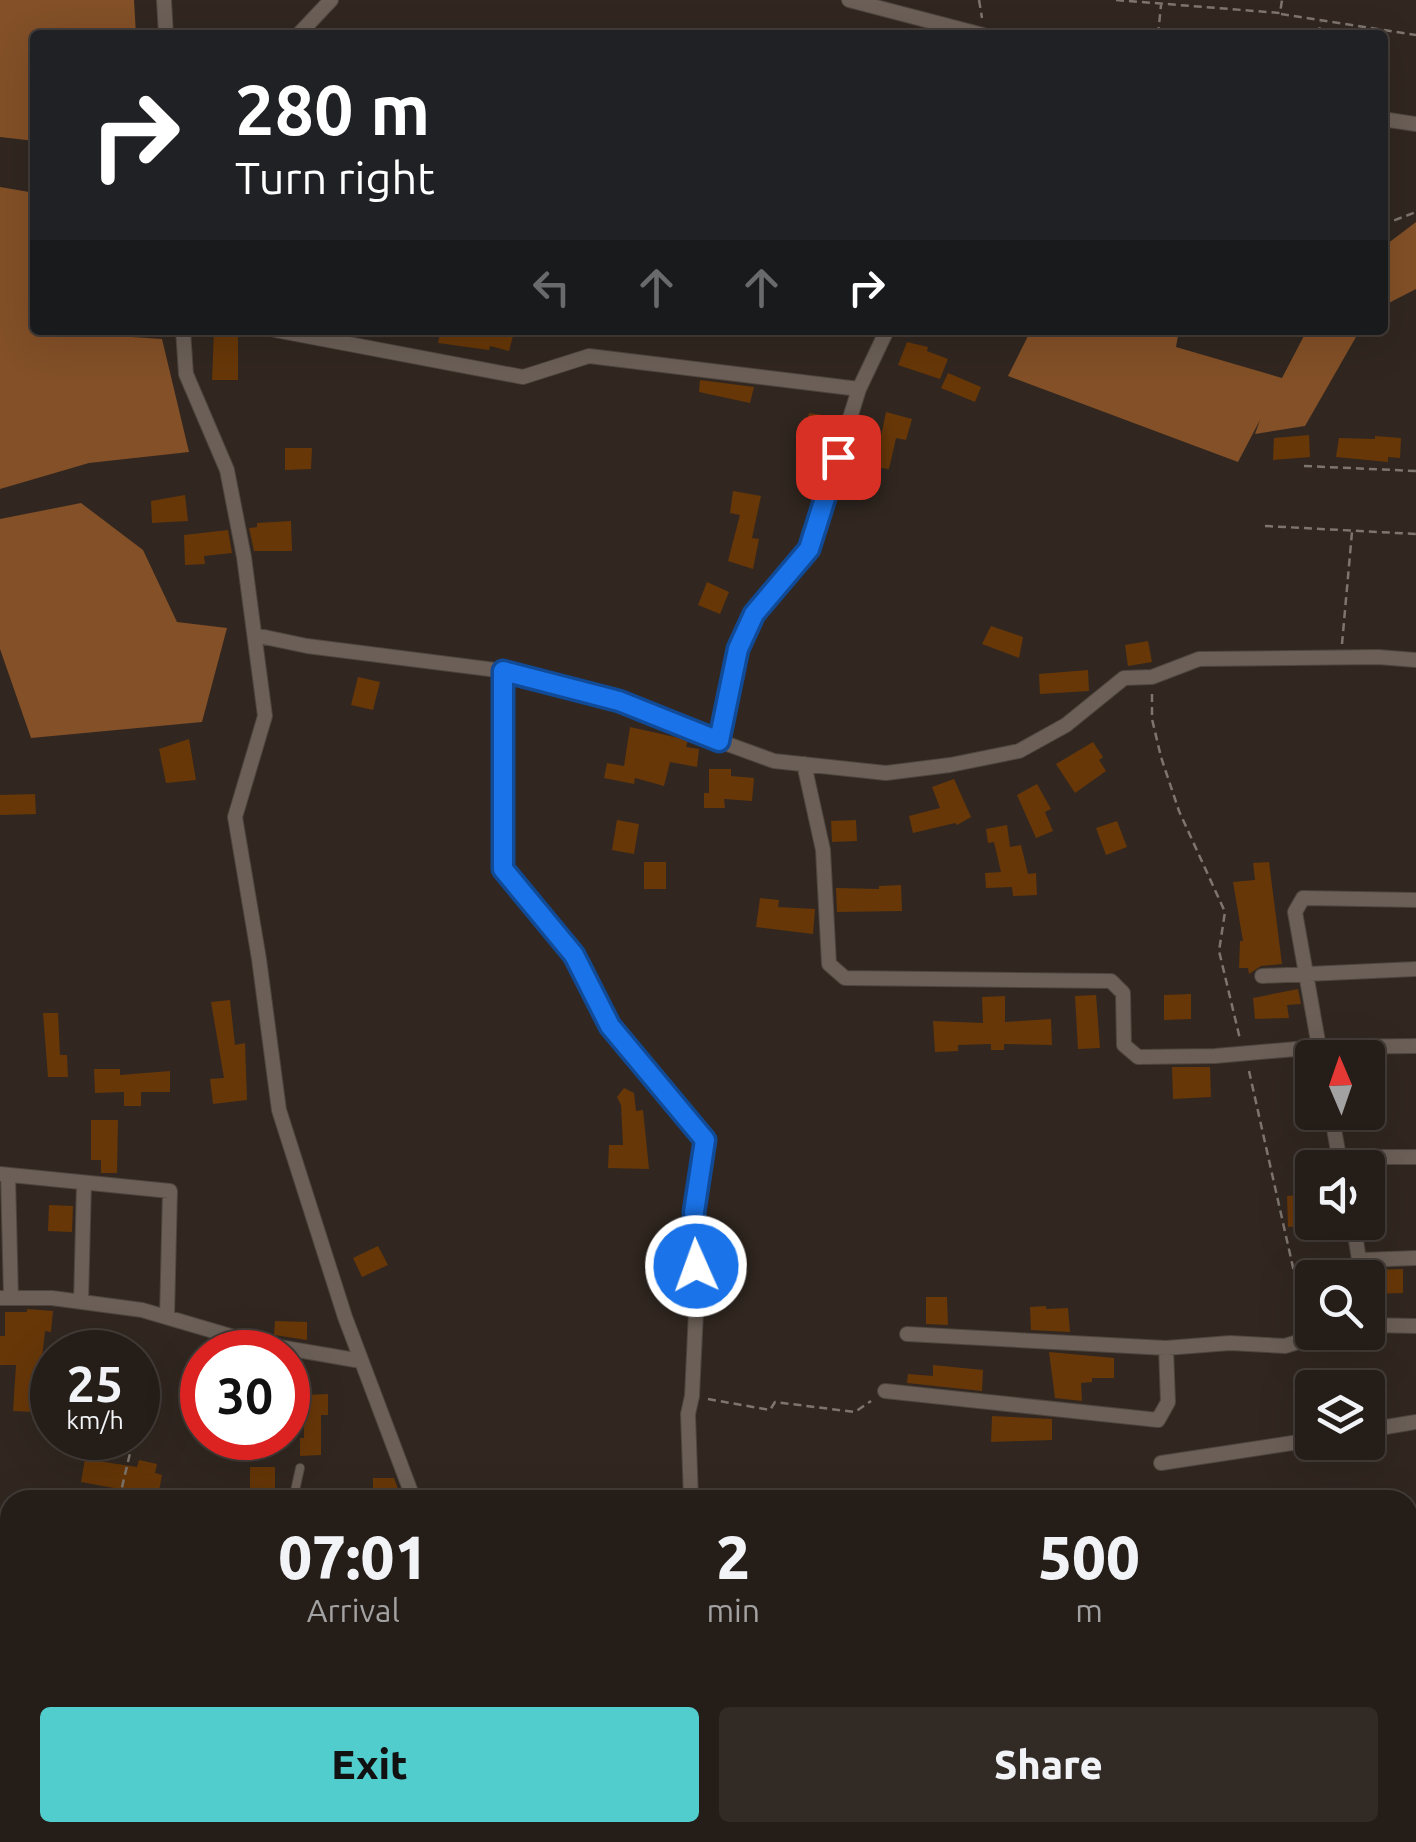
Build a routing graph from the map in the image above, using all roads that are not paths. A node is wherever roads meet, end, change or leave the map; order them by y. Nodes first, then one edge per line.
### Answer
1 (164, 0) edge
2 (331, 0) edge
3 (849, 0) edge
4 (166, 30) edge
5 (303, 30) edge
6 (964, 30) edge
7 (1388, 120) edge
8 (1416, 124) edge
9 (184, 335) edge
10 (302, 335) edge
11 (885, 335) edge
12 (858, 389) junction
13 (255, 635) junction
14 (1416, 660) edge
15 (503, 671) junction
16 (719, 741) junction
17 (804, 764) junction
18 (1416, 900) edge
19 (1416, 969) edge
20 (1308, 974) junction
21 (1262, 976) dead end
22 (1318, 1040) edge
23 (1416, 1046) edge
24 (1385, 1048) edge
25 (1295, 1052) edge
26 (1416, 1157) edge
27 (1385, 1159) edge
28 (4, 1175) edge
29 (84, 1183) junction
30 (1357, 1240) edge
31 (1416, 1258) edge
32 (1361, 1260) joint
33 (5, 1298) edge
34 (81, 1302) junction
35 (167, 1318) junction
36 (1385, 1325) edge
37 (1416, 1326) edge
38 (908, 1334) dead end
39 (1295, 1342) edge
40 (1166, 1348) junction
41 (361, 1361) junction
42 (885, 1391) road end
43 (1416, 1422) edge
44 (1385, 1427) edge
45 (1295, 1443) edge
46 (1162, 1463) dead end
47 (300, 1468) dead end
48 (294, 1490) edge
49 (410, 1490) edge
50 (691, 1490) edge

1 - 4 street
2 - 5 street
3 - 6 street
7 - 8 street
9 - 13 street
10 - 12 street
11 - 12 street
12 - 16 street
13 - 15 street
13 - 41 street
14 - 17 street
15 - 16 street
15 - 50 street
16 - 17 street
17 - 25 street
18 - 20 street
19 - 20 street
20 - 21 street
20 - 22 street
23 - 24 street
26 - 27 street
28 - 29 street
28 - 33 street
29 - 34 street
29 - 35 street
30 - 32 street
31 - 32 street
33 - 34 street
34 - 35 street
35 - 41 street
36 - 37 street
38 - 40 street
39 - 40 street
40 - 42 street
41 - 49 street
43 - 44 street
45 - 46 street
47 - 48 lane

